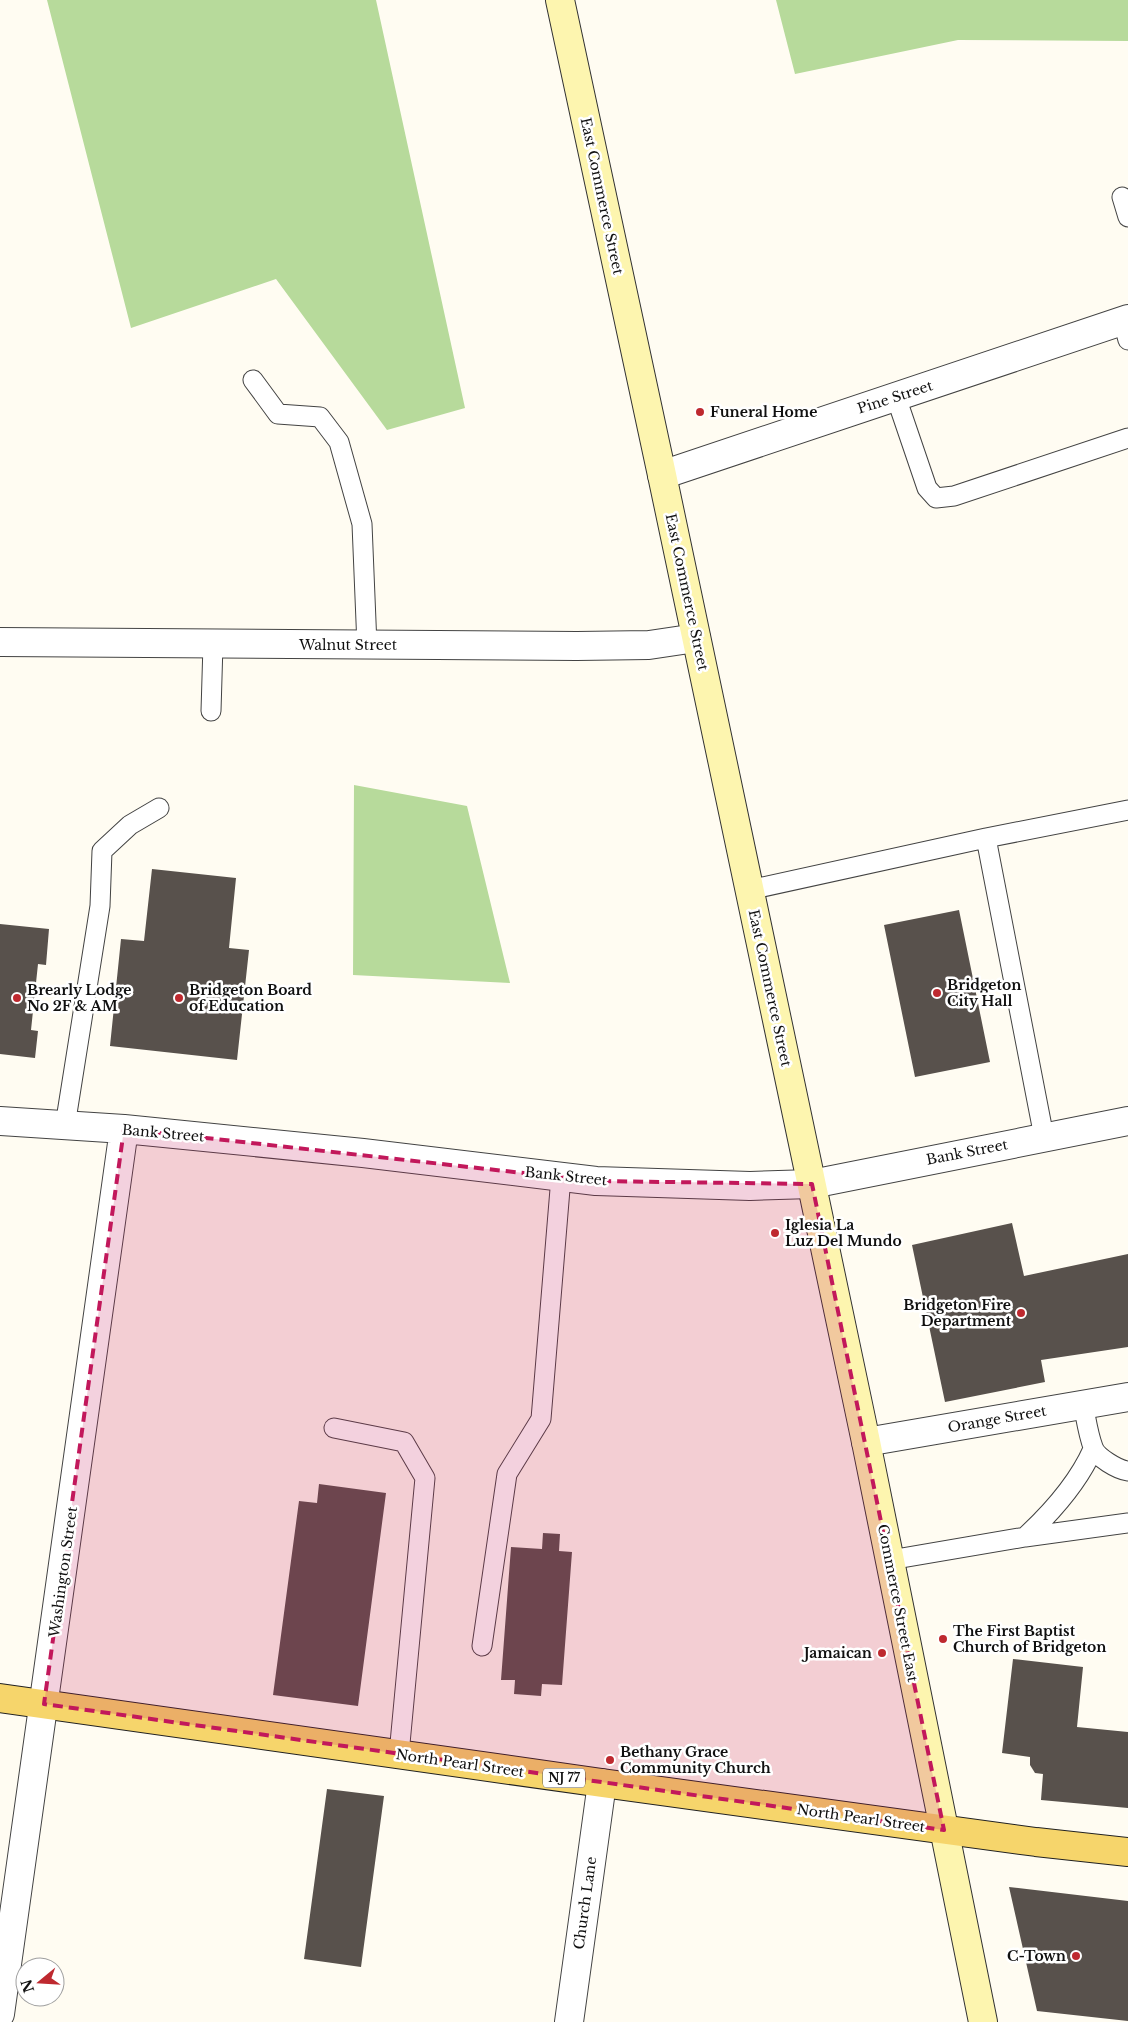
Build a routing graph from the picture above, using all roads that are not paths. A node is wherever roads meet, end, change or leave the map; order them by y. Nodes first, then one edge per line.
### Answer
1 (560, 0) edge
2 (1122, 197) dead end
3 (1128, 216) edge
4 (1126, 327) edge
5 (253, 380) dead end
6 (896, 397) junction
7 (1128, 438) edge
8 (662, 475) junction
9 (696, 638) junction
10 (0, 642) edge
11 (213, 644) junction
12 (367, 646) junction
13 (211, 711) dead end
14 (160, 808) dead end
15 (1128, 810) edge
16 (986, 838) junction
17 (749, 890) junction
18 (0, 1121) edge
19 (1128, 1121) edge
20 (65, 1126) junction
21 (124, 1130) junction
22 (1044, 1137) junction
23 (561, 1177) junction
24 (812, 1184) junction
25 (1128, 1397) edge
26 (1083, 1404) junction
27 (334, 1428) dead end
28 (866, 1442) junction
29 (1093, 1450) junction
30 (1128, 1471) edge
31 (1128, 1523) edge
32 (1025, 1537) junction
33 (890, 1560) junction
34 (482, 1646) dead end
35 (0, 1698) edge
36 (44, 1704) junction
37 (399, 1754) junction
38 (602, 1783) junction
39 (944, 1830) junction
40 (1128, 1852) edge
41 (7, 1915) edge
42 (2, 1982) edge
43 (0, 2014) edge
44 (569, 2022) edge
45 (983, 2022) edge

1 - 8 street, East Commerce Street
2 - 3 lane
4 - 6 street, Pine Street
5 - 12 lane
6 - 7 lane
6 - 8 street, Pine Street
8 - 9 street, East Commerce Street
9 - 12 street, Walnut Street
9 - 17 street, East Commerce Street
10 - 11 street, Walnut Street
11 - 12 street, Walnut Street
11 - 13 lane
14 - 20 lane
15 - 16 lane
16 - 17 lane
16 - 22 lane
17 - 24 street, East Commerce Street
18 - 20 street, Bank Street
19 - 22 street, Bank Street
20 - 21 street, Bank Street
21 - 23 street, Bank Street
21 - 36 street, Washington Street
22 - 24 street, Bank Street
23 - 24 street, Bank Street
23 - 34 lane
24 - 28 street, Commerce Street East
25 - 26 street, Orange Street
26 - 28 street, Orange Street
26 - 29 lane
27 - 37 lane
28 - 33 street, Commerce Street East
29 - 30 lane
29 - 32 lane
31 - 32 lane
32 - 33 lane
33 - 39 street, Commerce Street East
35 - 36 main road, North Pearl Street / NJ 77
36 - 37 main road, North Pearl Street / NJ 77
36 - 41 street, Washington Street
37 - 38 main road, North Pearl Street / NJ 77
38 - 39 main road, North Pearl Street / NJ 77
38 - 44 street, Church Lane
39 - 40 main road, North Pearl Street / NJ 77
39 - 45 street, Commerce Street East
41 - 42 street, Washington Street
42 - 43 street, Washington Street

